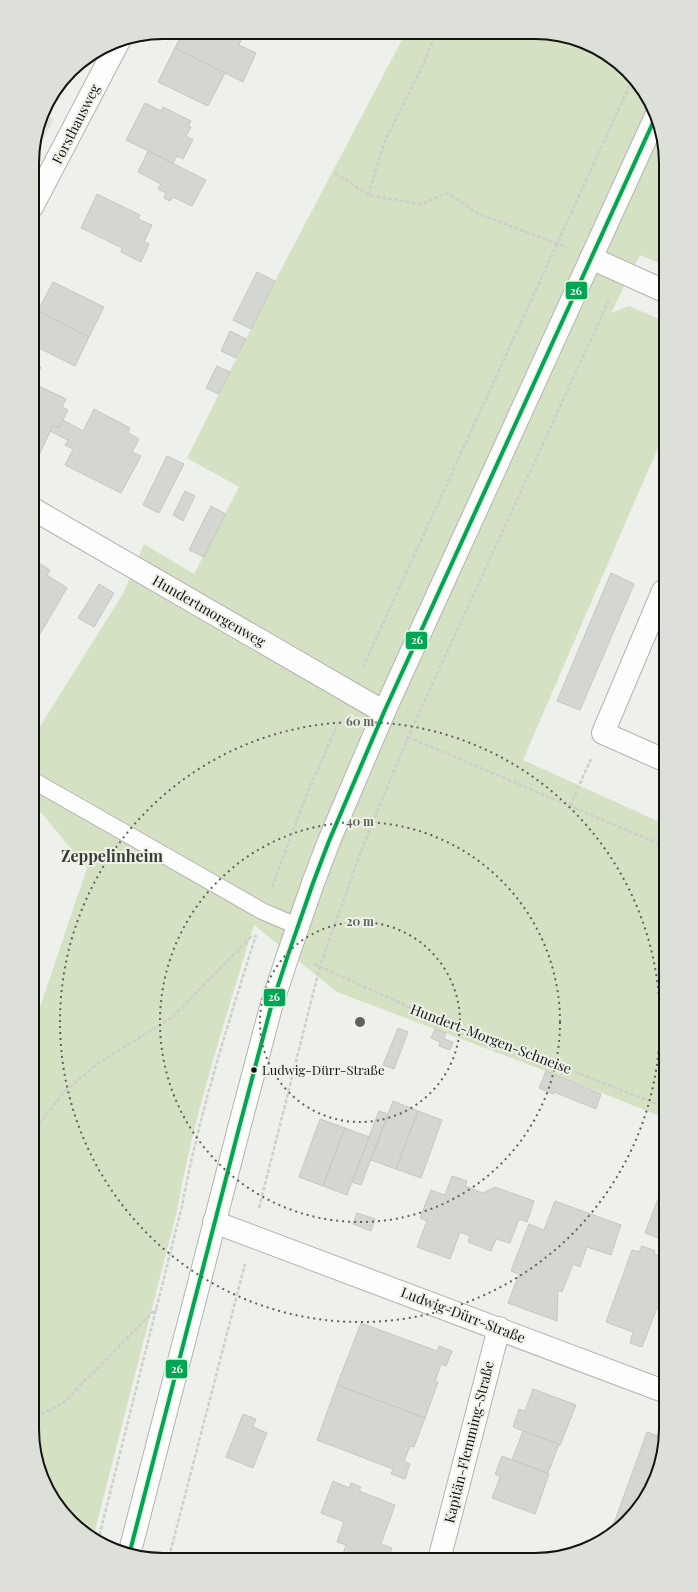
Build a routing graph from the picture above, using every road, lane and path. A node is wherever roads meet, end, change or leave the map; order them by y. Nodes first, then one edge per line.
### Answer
1 (434, 39) edge
2 (115, 48) edge
3 (630, 84) edge
4 (653, 124) edge
5 (334, 173) dead end
6 (39, 194) edge
7 (368, 195) junction
8 (557, 243) junction
9 (591, 258) junction
10 (622, 272) junction
11 (659, 289) edge
12 (39, 512) edge
13 (659, 600) edge
14 (351, 693) junction
15 (384, 712) junction
16 (603, 733) junction
17 (408, 737) junction
18 (659, 758) edge
19 (39, 784) edge
20 (570, 806) junction
21 (659, 844) edge
22 (262, 911) junction
23 (297, 926) junction
24 (659, 1105) edge
25 (39, 1123) edge
26 (214, 1222) junction
27 (157, 1308) junction
28 (498, 1328) junction
29 (659, 1389) edge
30 (39, 1415) edge
31 (100, 1535) edge
32 (131, 1548) edge
33 (441, 1553) edge

1 - 7 path
2 - 6 street, Forsthausweg
3 - 8 path
4 - 9 street
5 - 7 path
7 - 8 path
8 - 14 path
9 - 10 street
9 - 15 street
10 - 11 street
10 - 17 path
12 - 14 street, Hundertmorgenweg
13 - 16 street
14 - 15 street, Hundertmorgenweg
14 - 22 path
15 - 23 street
16 - 18 street
16 - 20 path
17 - 20 path
17 - 24 path, Hundert-Morgen-Schneise
19 - 22 lane
20 - 21 path
22 - 23 lane
23 - 26 street
25 - 27 path
26 - 28 street, Ludwig-Dürr-Straße
26 - 32 street
27 - 30 path
27 - 31 path
28 - 29 street, Ludwig-Dürr-Straße
28 - 33 street, Kapitän-Flemming-Straße

